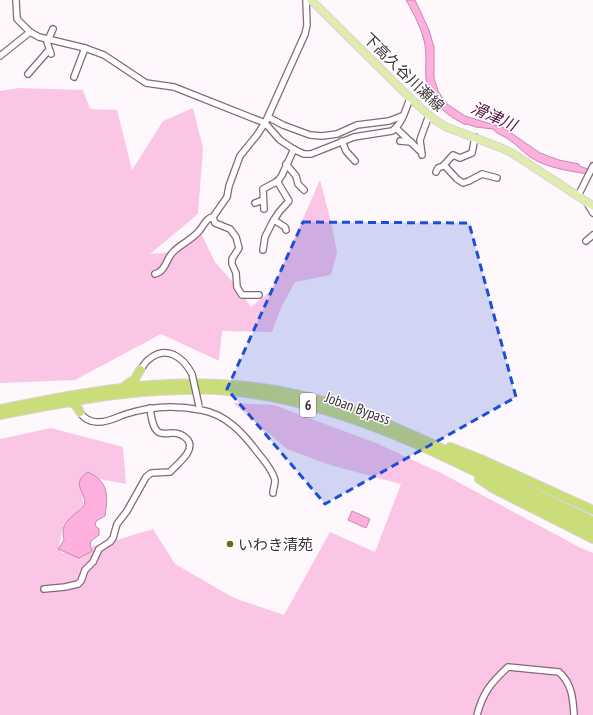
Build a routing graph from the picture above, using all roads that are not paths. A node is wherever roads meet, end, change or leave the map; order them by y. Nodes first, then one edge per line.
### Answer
1 (16, 0) edge
2 (306, 0) edge
3 (311, 0) edge
4 (53, 29) dead end
5 (30, 32) junction
6 (48, 39) junction
7 (85, 48) junction
8 (0, 56) edge
9 (28, 74) dead end
10 (74, 77) dead end
11 (410, 98) junction
12 (429, 115) junction
13 (402, 116) junction
14 (268, 117) junction
15 (265, 123) junction
16 (396, 128) junction
17 (475, 138) junction
18 (342, 141) junction
19 (400, 141) dead end
20 (411, 142) junction
21 (294, 149) junction
22 (354, 161) dead end
23 (434, 162) dead end
24 (286, 164) junction
25 (593, 166) edge
26 (440, 168) junction
27 (497, 178) dead end
28 (277, 181) junction
29 (297, 181) junction
30 (292, 185) dead end
31 (304, 190) dead end
32 (578, 196) junction
33 (263, 200) junction
34 (585, 200) junction
35 (255, 203) dead end
36 (593, 206) edge
37 (264, 209) dead end
38 (593, 213) edge
39 (214, 217) junction
40 (274, 220) junction
41 (286, 230) dead end
42 (593, 235) edge
43 (586, 241) dead end
44 (264, 250) dead end
45 (155, 274) dead end
46 (259, 295) dead end
47 (140, 370) junction
48 (150, 384) junction
49 (123, 387) junction
50 (92, 398) junction
51 (64, 402) junction
52 (150, 408) junction
53 (201, 408) junction
54 (0, 409) edge
55 (80, 412) junction
56 (0, 415) edge
57 (408, 432) junction
58 (447, 458) junction
59 (272, 493) dead end
60 (593, 510) edge
61 (593, 522) edge
62 (593, 530) edge
63 (593, 539) edge
64 (44, 589) dead end
65 (477, 715) edge
66 (574, 715) edge

1 - 5 street
2 - 14 street
3 - 11 main road, 下高久谷川瀬線
4 - 6 street
5 - 6 street
5 - 8 street
6 - 7 street
6 - 9 street
7 - 10 street
7 - 15 street
11 - 12 main road, 下高久谷川瀬線
11 - 13 street
12 - 17 main road, 下高久谷川瀬線
12 - 20 street
13 - 14 street
13 - 16 street
14 - 15 street
15 - 21 street
15 - 39 street
16 - 18 street
16 - 20 street
17 - 26 street
17 - 32 main road, 下高久谷川瀬線
18 - 21 street
18 - 22 street
19 - 20 street
21 - 24 street
23 - 26 street
24 - 28 street
24 - 29 street
25 - 32 street
26 - 27 street
28 - 33 street
28 - 40 street
29 - 30 street
29 - 31 street
32 - 34 main road, 下高久谷川瀬線
33 - 35 street
33 - 37 street
34 - 36 main road, 下高久谷川瀬線
34 - 38 street
39 - 45 street
39 - 46 street
40 - 41 street
40 - 44 street
42 - 43 street
47 - 48 highway
47 - 49 highway
47 - 53 street, bridge
48 - 49 highway, Joban Bypass / 6
48 - 57 highway, Joban Bypass / 6
49 - 54 highway, Joban Bypass / 6
50 - 51 highway, Joban Bypass / 6
50 - 55 highway
50 - 58 highway, Joban Bypass / 6
51 - 55 highway
51 - 56 highway, Joban Bypass / 6
52 - 53 street
52 - 55 street
52 - 64 street
53 - 59 street
57 - 60 highway
57 - 61 highway, Joban Bypass / 6
58 - 62 highway, Joban Bypass / 6
58 - 63 highway
65 - 66 street

